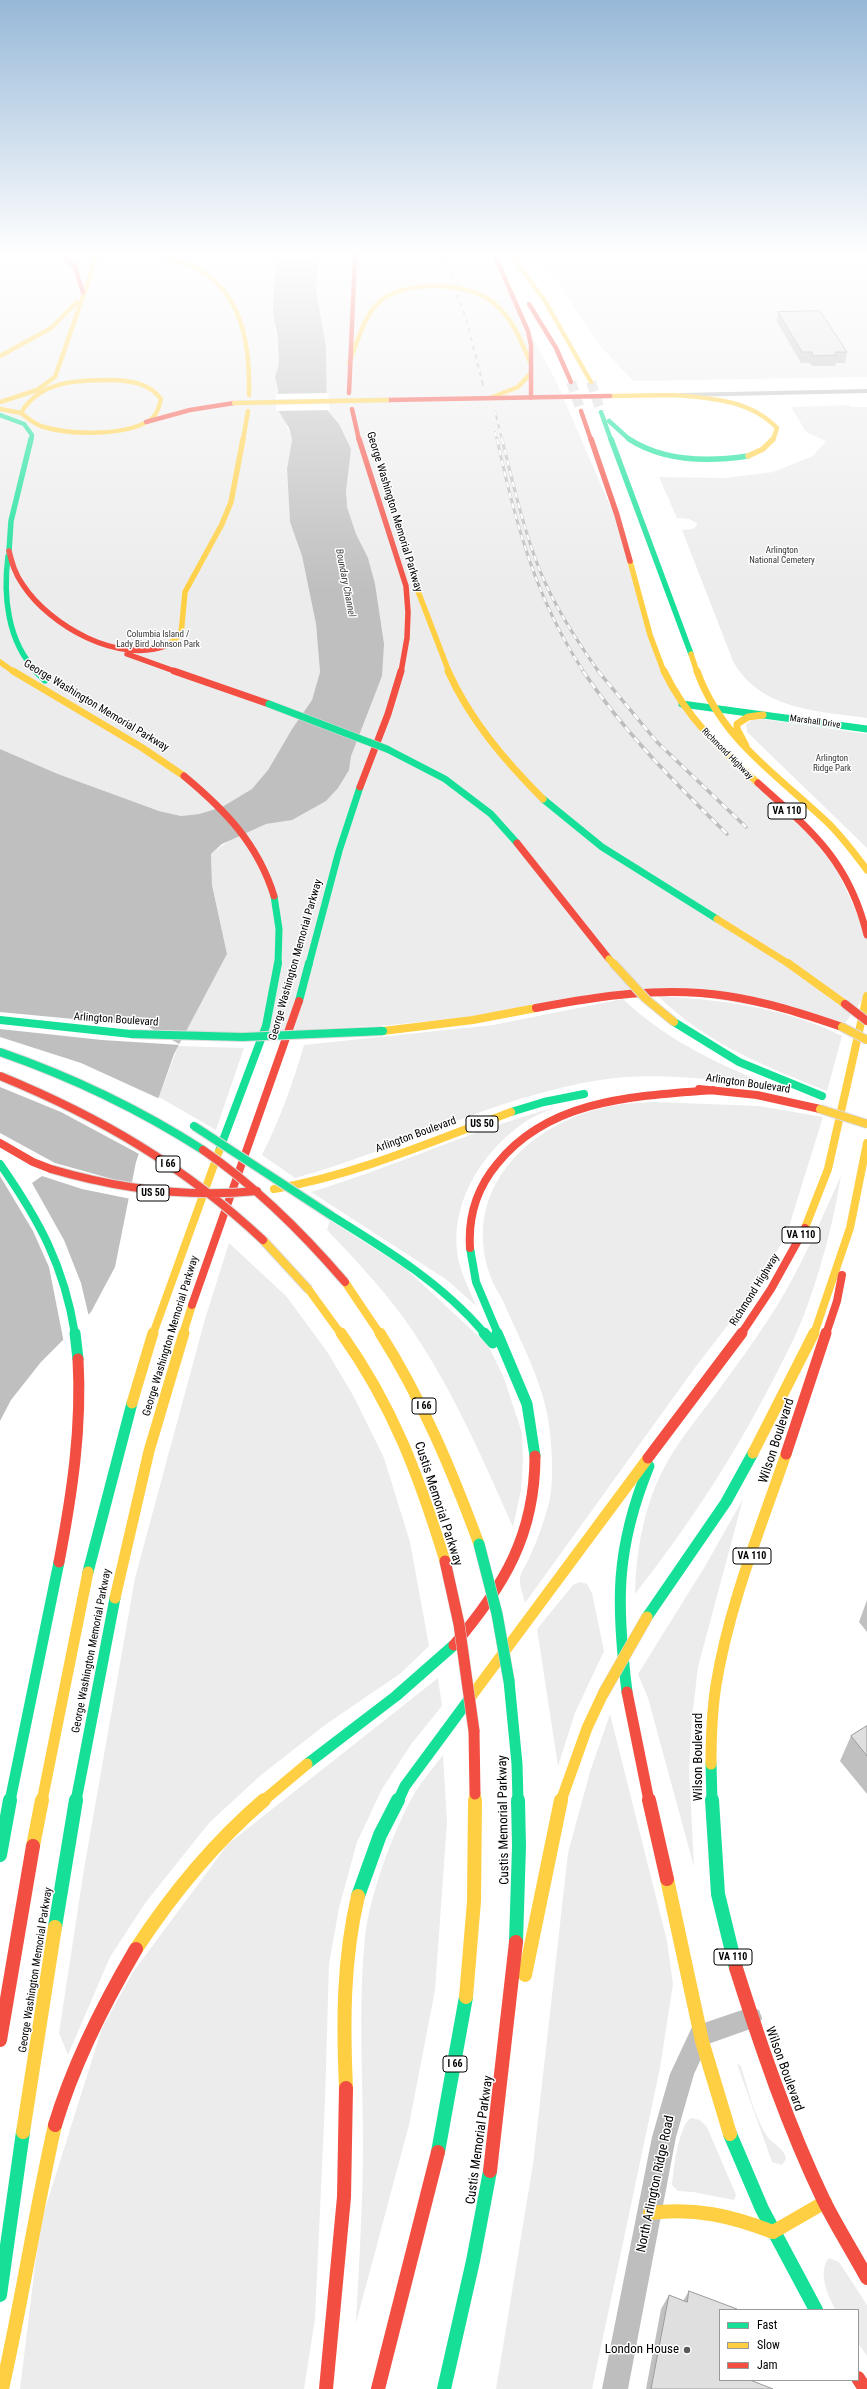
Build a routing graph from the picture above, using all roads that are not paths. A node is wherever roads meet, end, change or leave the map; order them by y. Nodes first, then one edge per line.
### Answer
1 (249, 367) edge
2 (350, 367) edge
3 (530, 367) edge
4 (564, 367) edge
5 (583, 367) edge
6 (59, 368) joint
7 (530, 374) junction
8 (571, 382) tunnel mouth
9 (591, 382) tunnel mouth
10 (57, 386) junction
11 (153, 389) junction
12 (867, 391) edge
13 (39, 393) junction
14 (349, 393) dead end
15 (250, 394) dead end
16 (172, 395) dead end
17 (674, 395) junction
18 (490, 398) junction
19 (531, 398) junction
20 (194, 399) dead end
21 (0, 403) edge
22 (228, 404) junction
23 (0, 409) edge
24 (352, 410) dead end
25 (248, 411) dead end
26 (581, 411) tunnel mouth
27 (21, 413) junction
28 (0, 415) edge
29 (141, 423) junction
30 (32, 424) junction
31 (31, 445) junction
32 (2, 519) dead end
33 (9, 541) junction
34 (9, 554) junction
35 (397, 556) junction
36 (110, 645) junction
37 (0, 662) edge
38 (702, 687) junction
39 (682, 704) junction
40 (713, 708) junction
41 (763, 715) junction
42 (867, 729) edge
43 (129, 740) junction
44 (749, 752) junction
45 (867, 870) edge
46 (867, 935) edge
47 (867, 996) edge
48 (0, 1020) edge
49 (867, 1021) edge
50 (867, 1040) edge
51 (0, 1050) edge
52 (44, 1058) dead end
53 (0, 1076) edge
54 (617, 1090) dead end
55 (713, 1090) junction
56 (597, 1092) dead end
57 (854, 1108) dead end
58 (184, 1120) dead end
59 (867, 1124) edge
60 (0, 1143) edge
61 (867, 1143) edge
62 (0, 1164) edge
63 (850, 1228) junction
64 (515, 1374) junction
65 (662, 1440) junction
66 (0, 1855) edge
67 (523, 1988) dead end
68 (518, 2018) dead end
69 (751, 2018) junction
70 (700, 2035) junction
71 (0, 2040) edge
72 (494, 2149) junction
73 (825, 2202) junction
74 (650, 2213) junction
75 (773, 2232) junction
76 (867, 2278) edge
77 (0, 2295) edge
78 (815, 2309) edge
79 (859, 2380) edge
80 (2, 2389) edge
81 (326, 2389) edge
82 (378, 2389) edge
83 (444, 2389) edge
84 (615, 2389) edge
85 (865, 2389) edge

1 - 15 main road
2 - 14 main road
3 - 7 main road
4 - 8 main road
5 - 9 main road
6 - 10 main road
6 - 21 main road
7 - 18 main road
7 - 19 main road
10 - 11 main road
10 - 13 main road
11 - 16 main road
11 - 29 main road
12 - 17 street
13 - 21 main road
13 - 27 main road
17 - 19 main road
17 - 38 main road, Richmond Highway / VA 110
18 - 19 main road
18 - 22 main road, bridge
20 - 22 main road
22 - 29 main road
23 - 27 main road
24 - 35 main road, George Washington Memorial Parkway
25 - 36 main road
26 - 39 main road, Richmond Highway / VA 110
27 - 30 main road
28 - 31 main road
29 - 30 main road
30 - 31 main road
31 - 33 main road
32 - 33 main road
33 - 34 main road
34 - 36 main road
34 - 43 main road
35 - 49 main road, bridge
35 - 77 main road, George Washington Memorial Parkway
36 - 57 main road, bridge
37 - 43 main road, George Washington Memorial Parkway
38 - 40 main road, Richmond Highway / VA 110
38 - 41 main road, Marshall Drive
39 - 40 main road, Marshall Drive
39 - 46 main road, Richmond Highway / VA 110
40 - 41 main road, Marshall Drive
40 - 44 main road, Richmond Highway / VA 110
41 - 42 main road, Marshall Drive
41 - 44 main road
43 - 71 main road, George Washington Memorial Parkway
44 - 45 main road, Richmond Highway / VA 110
47 - 65 main road, Richmond Highway / VA 110
48 - 50 main road, Arlington Boulevard, bridge
51 - 52 main road
51 - 72 main road, Custis Memorial Parkway / I 66, bridge
53 - 82 main road, Custis Memorial Parkway / I 66, bridge
54 - 55 main road, Arlington Boulevard
55 - 59 main road, Arlington Boulevard, bridge
55 - 64 main road
56 - 60 main road, Arlington Boulevard / US 50, bridge
58 - 64 main road, bridge
61 - 63 main road, VA 110
62 - 66 main road
63 - 67 main road, bridge
63 - 69 main road, Wilson Boulevard / VA 110
64 - 80 main road
65 - 70 main road, VA 110
65 - 81 main road
68 - 72 main road
69 - 70 street
69 - 73 main road, Wilson Boulevard
70 - 74 street, North Arlington Ridge Road
70 - 75 main road
72 - 83 main road, Custis Memorial Parkway / I 66
73 - 75 main road
73 - 76 main road, Wilson Boulevard
74 - 75 main road
74 - 84 street, North Arlington Ridge Road
75 - 78 main road
79 - 85 main road

